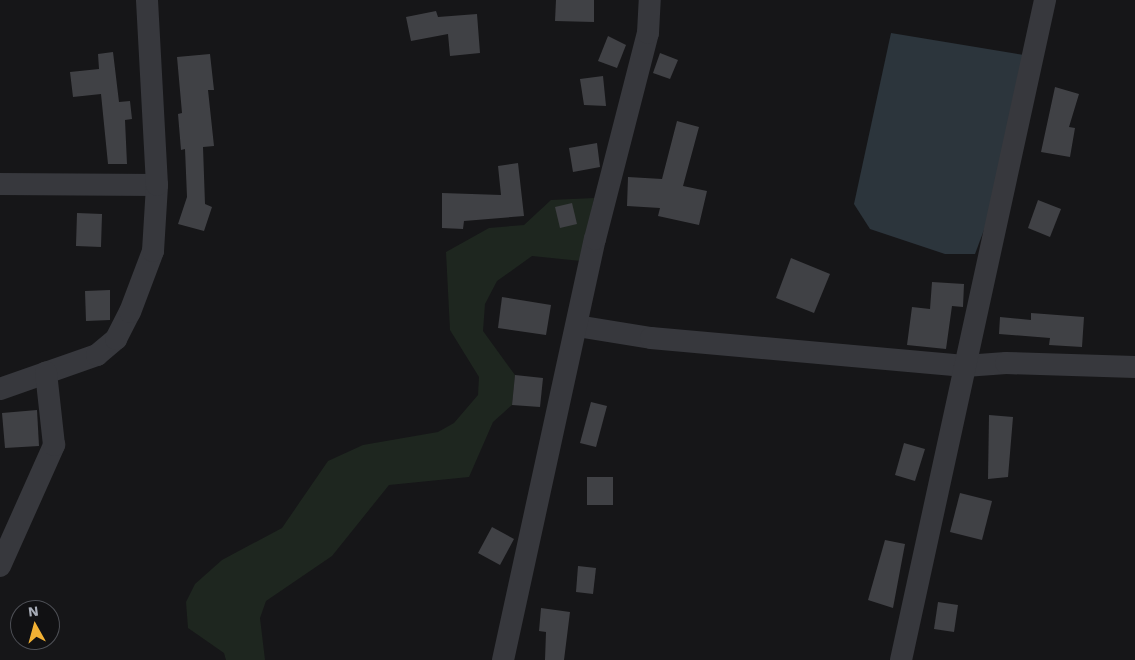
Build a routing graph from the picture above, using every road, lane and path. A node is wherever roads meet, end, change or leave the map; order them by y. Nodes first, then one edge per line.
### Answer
1 (147, 0) edge
2 (650, 0) edge
3 (1045, 0) edge
4 (0, 184) edge
5 (158, 185) junction
6 (577, 326) junction
7 (965, 366) junction
8 (1135, 367) edge
9 (46, 372) junction
10 (0, 390) edge
11 (0, 566) edge
12 (503, 660) edge
13 (901, 660) edge

1 - 5 street
2 - 6 street
3 - 7 street
4 - 5 street
5 - 9 street
6 - 7 street
6 - 12 street
7 - 8 street
7 - 13 street
9 - 10 street
9 - 11 street

